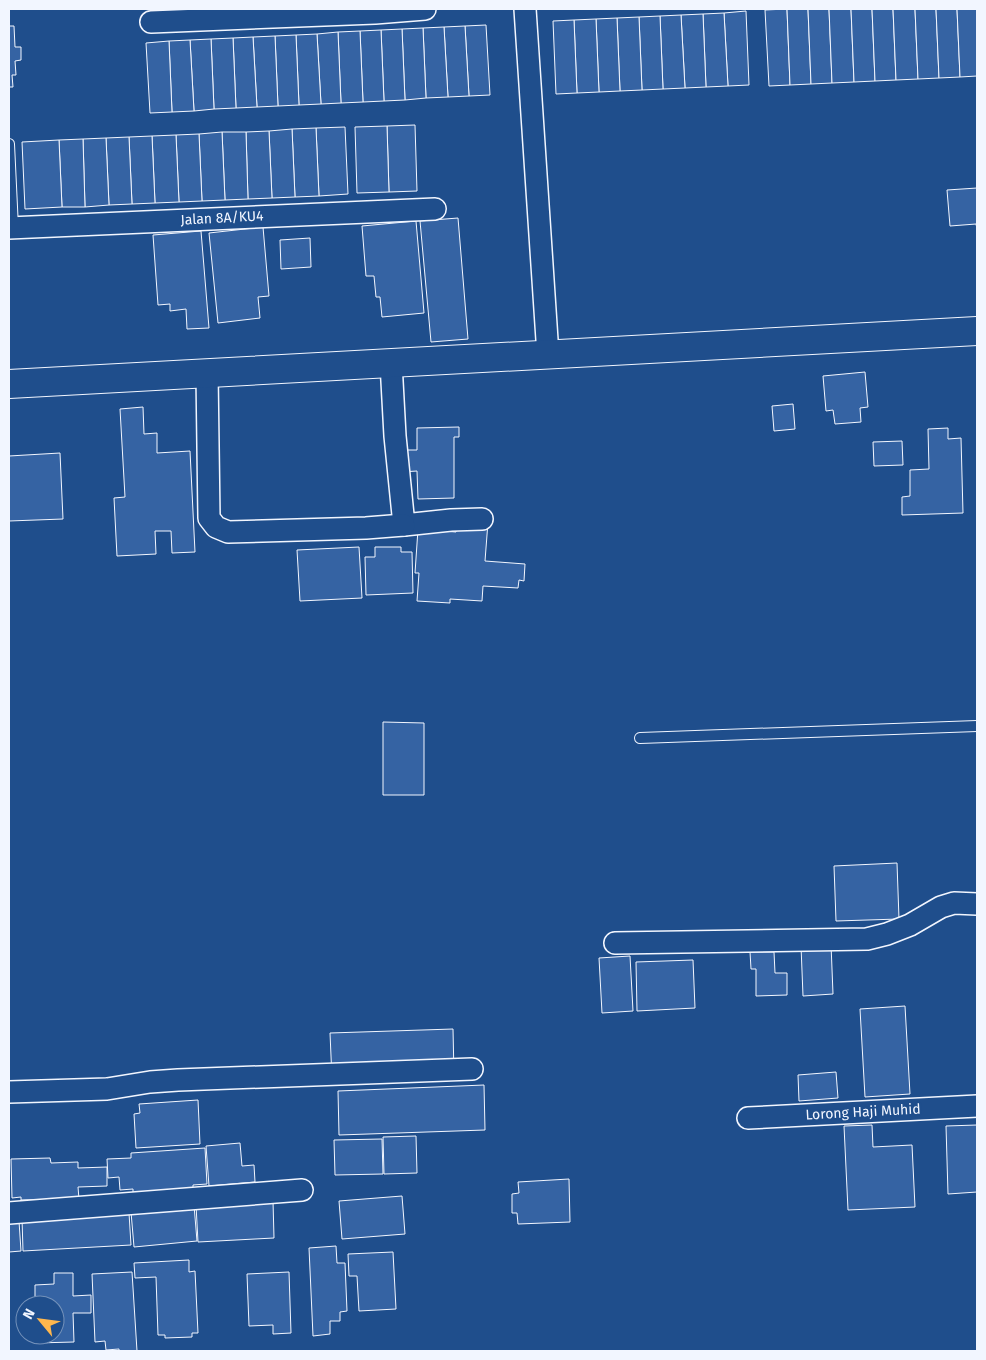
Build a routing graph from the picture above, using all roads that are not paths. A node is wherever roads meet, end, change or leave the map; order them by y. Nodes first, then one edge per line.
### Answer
1 (425, 9) edge
2 (525, 9) edge
3 (375, 11) edge
4 (151, 22) dead end
5 (9, 144) edge
6 (435, 209) dead end
7 (11, 228) edge
8 (977, 332) edge
9 (548, 355) junction
10 (391, 363) junction
11 (207, 373) junction
12 (9, 384) edge
13 (482, 519) dead end
14 (404, 525) junction
15 (977, 726) edge
16 (640, 738) dead end
17 (977, 904) edge
18 (615, 943) dead end
19 (472, 1069) dead end
20 (9, 1092) edge
21 (977, 1106) edge
22 (748, 1118) dead end
23 (302, 1190) dead end
24 (9, 1213) edge

1 - 3 street
2 - 9 street
3 - 4 street
5 - 7 lane
6 - 7 street, Jalan 8A/KU4
8 - 9 street
9 - 10 street
10 - 11 street
10 - 14 street
11 - 12 street
11 - 14 street
13 - 14 street
15 - 16 lane
17 - 18 street
19 - 20 street
21 - 22 street, Lorong Haji Muhid
23 - 24 street

